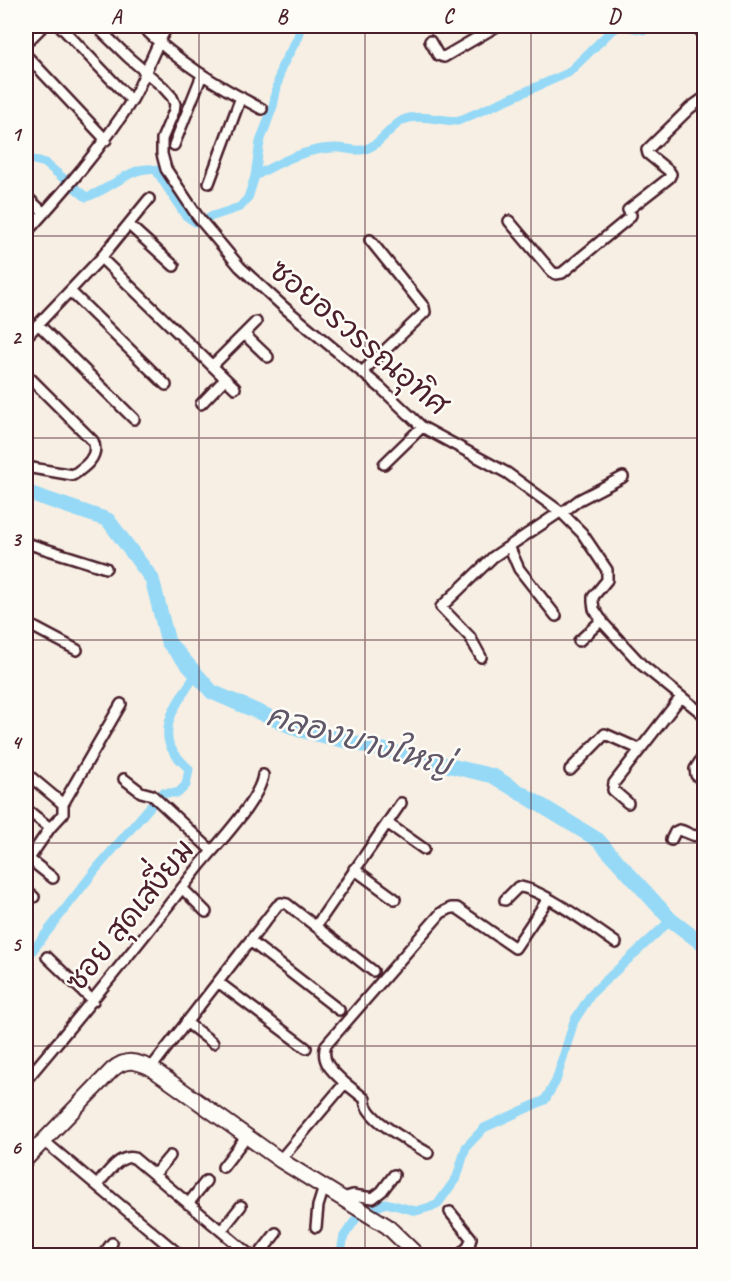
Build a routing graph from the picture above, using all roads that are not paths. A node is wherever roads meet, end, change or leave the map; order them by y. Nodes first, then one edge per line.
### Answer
1 (43, 26) edge
2 (60, 26) edge
3 (96, 26) edge
4 (142, 26) edge
5 (168, 26) edge
6 (497, 26) edge
7 (699, 26) edge
8 (705, 32) edge
9 (430, 41) dead end
10 (158, 42) junction
11 (26, 43) edge
12 (26, 55) edge
13 (146, 73) junction
14 (202, 75) junction
15 (241, 97) junction
16 (705, 98) edge
17 (131, 100) junction
18 (261, 109) dead end
19 (106, 140) junction
20 (174, 145) dead end
21 (208, 183) dead end
22 (26, 196) edge
23 (148, 199) dead end
24 (44, 213) junction
25 (509, 221) dead end
26 (129, 225) junction
27 (26, 233) edge
28 (370, 240) dead end
29 (101, 258) junction
30 (174, 266) dead end
31 (70, 291) junction
32 (256, 322) dead end
33 (38, 324) junction
34 (244, 334) junction
35 (26, 337) edge
36 (268, 357) dead end
37 (212, 366) junction
38 (362, 372) junction
39 (26, 374) edge
40 (225, 379) junction
41 (166, 385) dead end
42 (235, 388) dead end
43 (201, 404) dead end
44 (135, 419) dead end
45 (422, 427) junction
46 (384, 464) dead end
47 (26, 467) edge
48 (623, 477) dead end
49 (561, 512) junction
50 (26, 543) edge
51 (509, 546) junction
52 (106, 568) dead end
53 (556, 616) dead end
54 (602, 620) junction
55 (26, 623) edge
56 (579, 641) dead end
57 (77, 650) dead end
58 (481, 657) dead end
59 (681, 697) junction
60 (121, 704) dead end
61 (705, 715) edge
62 (639, 749) junction
63 (705, 755) edge
64 (570, 770) dead end
65 (26, 773) edge
66 (263, 775) dead end
67 (124, 778) dead end
68 (705, 782) edge
69 (401, 803) dead end
70 (628, 803) dead end
71 (63, 804) junction
72 (26, 809) edge
73 (387, 823) junction
74 (50, 828) junction
75 (705, 830) edge
76 (671, 840) dead end
77 (424, 849) dead end
78 (212, 851) junction
79 (27, 861) edge
80 (354, 869) junction
81 (53, 878) dead end
82 (182, 888) junction
83 (26, 891) edge
84 (34, 897) dead end
85 (394, 899) dead end
86 (548, 899) junction
87 (505, 900) dead end
88 (206, 912) dead end
89 (316, 926) junction
90 (250, 941) junction
91 (616, 943) dead end
92 (47, 957) dead end
93 (373, 972) dead end
94 (218, 982) junction
95 (93, 1001) junction
96 (339, 1010) dead end
97 (186, 1022) junction
98 (213, 1043) dead end
99 (306, 1048) dead end
100 (151, 1068) junction
101 (28, 1072) edge
102 (345, 1083) junction
103 (246, 1137) junction
104 (44, 1141) junction
105 (428, 1153) dead end
106 (170, 1156) dead end
107 (26, 1159) edge
108 (280, 1160) junction
109 (223, 1167) dead end
110 (154, 1175) junction
111 (394, 1175) dead end
112 (206, 1181) dead end
113 (97, 1185) junction
114 (324, 1187) junction
115 (346, 1200) junction
116 (188, 1204) junction
117 (241, 1206) dead end
118 (450, 1212) dead end
119 (316, 1227) dead end
120 (221, 1231) junction
121 (276, 1233) dead end
122 (112, 1243) dead end
123 (102, 1256) edge
124 (181, 1256) edge
125 (251, 1256) edge
126 (258, 1256) edge
127 (418, 1256) edge
128 (459, 1256) edge

1 - 11 street
2 - 17 street
3 - 13 street
4 - 10 street
5 - 10 street
6 - 9 street
7 - 8 street
10 - 13 street
10 - 14 street
12 - 19 street
13 - 17 street
13 - 38 street, ซอยอรวรรณอุทิศ
14 - 15 street
14 - 20 street
15 - 18 street
15 - 21 street
16 - 25 street
17 - 19 street
19 - 24 street
22 - 24 street
23 - 26 street
24 - 27 street
26 - 29 street
26 - 30 street
28 - 38 street
29 - 31 street
29 - 37 street
31 - 33 street
31 - 41 street
32 - 34 street
33 - 35 street
33 - 44 street
34 - 36 street
34 - 37 street
37 - 40 street
38 - 45 street, ซอยอรวรรณอุทิศ
39 - 47 street
40 - 42 street
40 - 43 street
45 - 46 street
45 - 49 street, ซอยอรวรรณอุทิศ
48 - 49 street
49 - 51 street
49 - 54 street, ซอยอรวรรณอุทิศ
50 - 52 street
51 - 53 street
51 - 58 street
54 - 56 street
54 - 59 street, ซอยอรวรรณอุทิศ
55 - 57 street
59 - 61 street, ซอยอรวรรณอุทิศ
59 - 62 street
60 - 71 street
62 - 64 street
62 - 70 street
63 - 68 street
65 - 71 street
66 - 78 street, ซอย สุดเสงี่ยม
67 - 78 street
69 - 73 street
71 - 74 street
72 - 74 street
73 - 77 street
73 - 80 street
74 - 79 street
75 - 76 street
78 - 82 street, ซอย สุดเสงี่ยม
79 - 81 street
80 - 85 street
80 - 89 street
82 - 88 street
82 - 95 street, ซอย สุดเสงี่ยม
83 - 84 street
86 - 87 street
86 - 91 street
86 - 102 street
89 - 90 street
89 - 93 street
90 - 94 street
90 - 96 street
92 - 95 street
94 - 97 street
94 - 99 street
95 - 101 street, ซอย สุดเสงี่ยม
97 - 98 street
97 - 100 street
100 - 103 street
100 - 104 street
102 - 105 street
102 - 108 street
103 - 108 street
103 - 109 street
104 - 107 street
104 - 113 street
106 - 110 street
108 - 114 street
110 - 113 street
110 - 116 street
111 - 115 street
112 - 116 street
113 - 124 street
114 - 115 street
114 - 119 street
115 - 127 street
116 - 120 street
117 - 120 street
118 - 128 street
120 - 125 street
121 - 126 street
122 - 123 street

